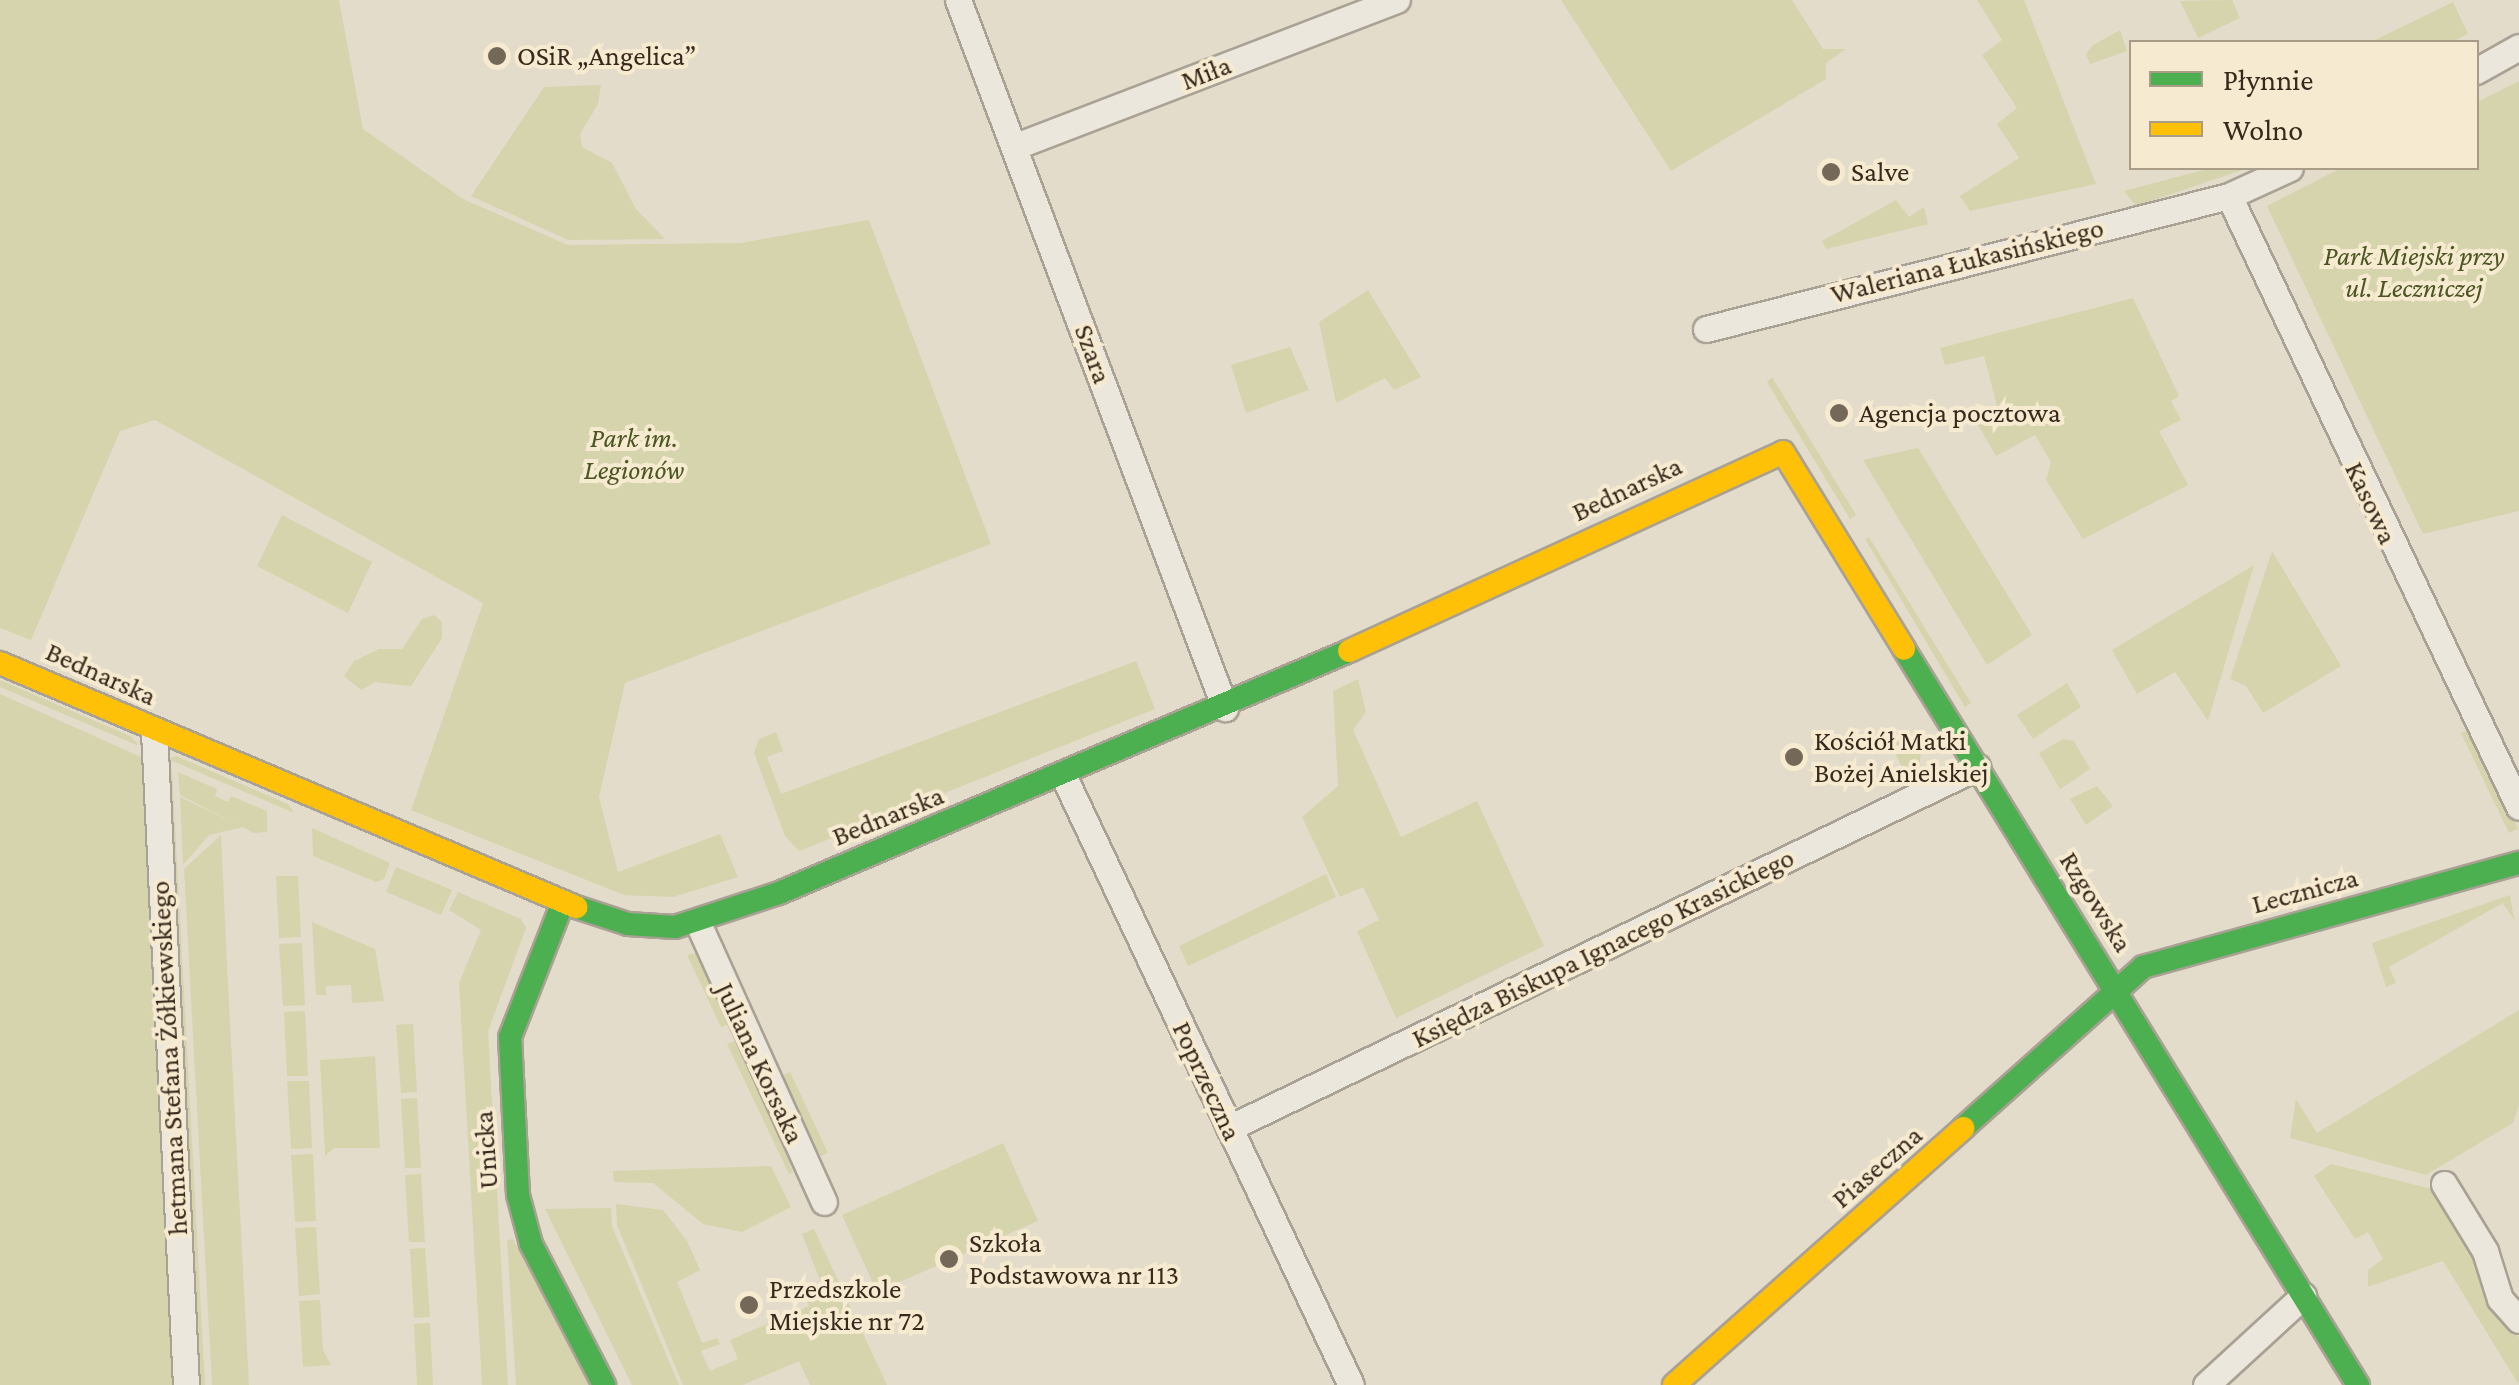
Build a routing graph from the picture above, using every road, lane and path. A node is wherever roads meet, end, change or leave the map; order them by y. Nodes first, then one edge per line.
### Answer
1 (958, 0) edge
2 (1397, 0) edge
3 (2519, 48) edge
4 (2479, 69) edge
5 (1016, 146) junction
6 (2286, 170) edge
7 (2228, 196) junction
8 (1706, 329) dead end
9 (1782, 452) joint
10 (0, 663) edge
11 (1225, 708) junction
12 (154, 731) junction
13 (1977, 767) junction
14 (1064, 777) junction
15 (2519, 808) edge
16 (2519, 863) edge
17 (562, 902) junction
18 (698, 923) junction
19 (2116, 992) junction
20 (1229, 1128) junction
21 (2444, 1184) dead end
22 (824, 1202) dead end
23 (2304, 1296) junction
24 (2519, 1320) edge
25 (186, 1385) edge
26 (604, 1385) edge
27 (1352, 1385) edge
28 (1674, 1385) edge
29 (2206, 1385) edge
30 (2358, 1385) edge

1 - 5 street, Szara
2 - 5 street, Miła
3 - 4 street
5 - 11 street, Szara
6 - 7 street, Waleriana Łukasińskiego
7 - 8 street, Waleriana Łukasińskiego
7 - 15 street, Kasowa
9 - 11 street, Bednarska
9 - 13 street, Rzgowska
10 - 12 street, Bednarska
11 - 14 street, Bednarska
12 - 17 street, Bednarska
12 - 25 street, hetmana Stefana Żółkiewskiego
13 - 19 street, Rzgowska
13 - 20 street, Księdza Biskupa Ignacego Krasickiego
14 - 18 street, Bednarska
14 - 20 street, Poprzeczna
16 - 19 street, Lecznicza
17 - 18 street, Bednarska
17 - 26 street, Unicka
18 - 22 street, Juliana Korsaka
19 - 23 street, Rzgowska
19 - 28 street, Piaseczna
20 - 27 street, Poprzeczna
21 - 24 street
23 - 29 street
23 - 30 street, Rzgowska

